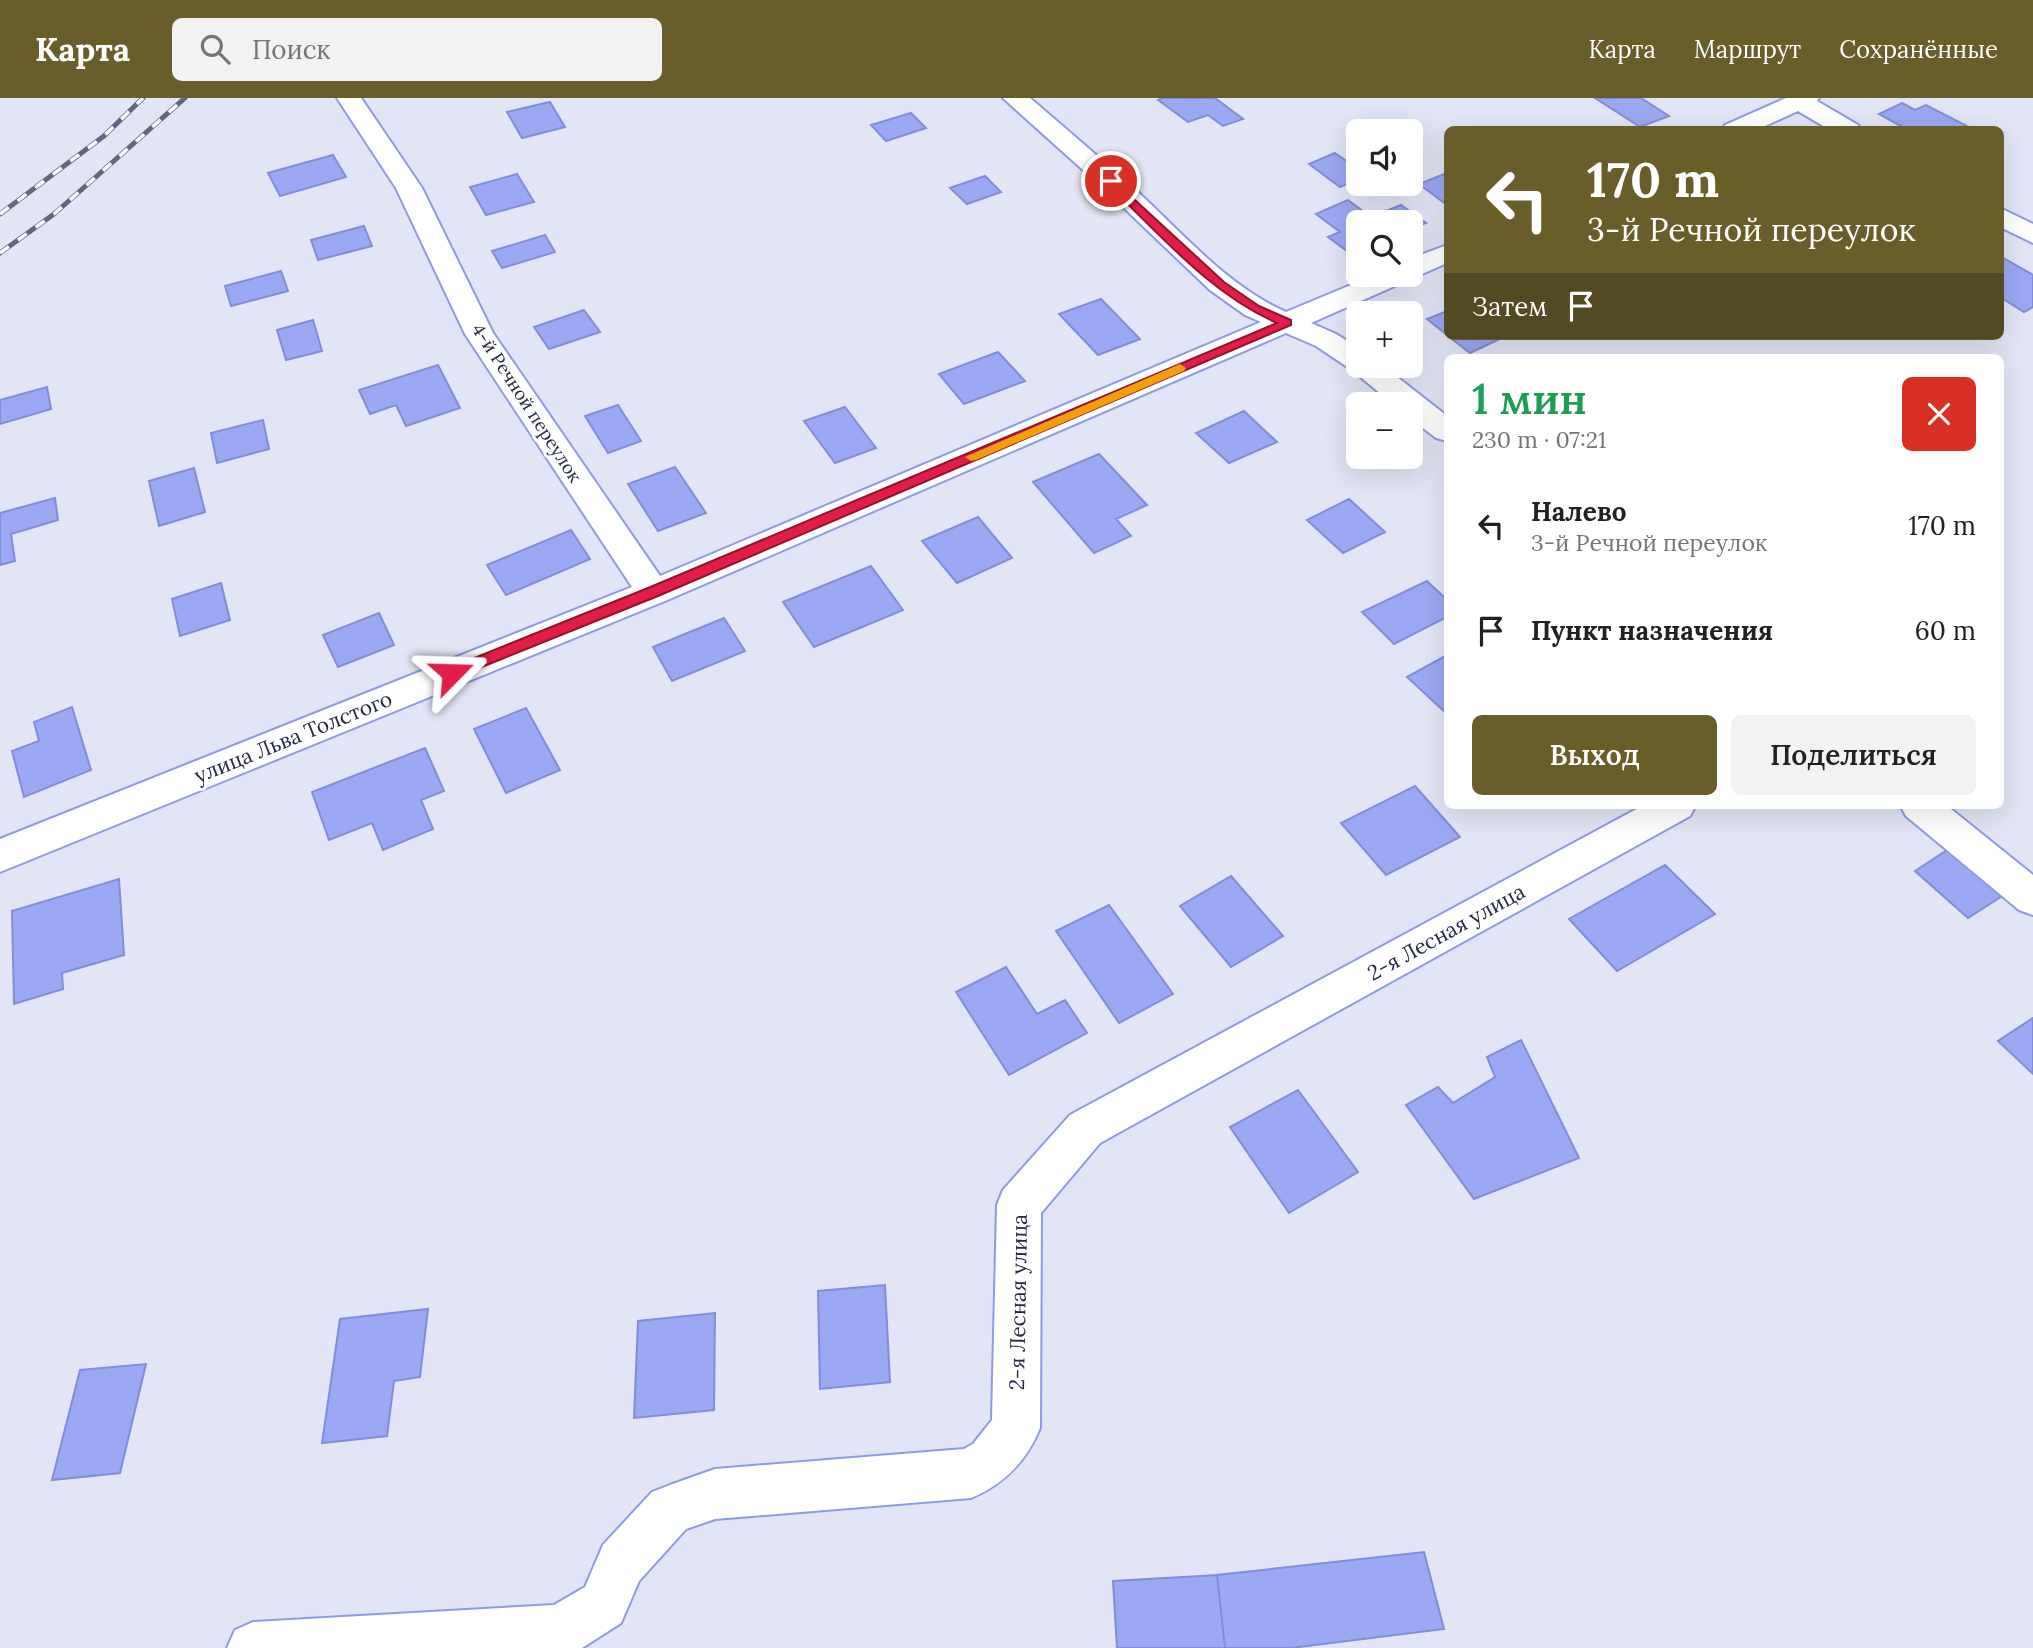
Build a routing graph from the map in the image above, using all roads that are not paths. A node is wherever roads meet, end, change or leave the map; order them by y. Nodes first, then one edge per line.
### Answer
1 (349, 98) edge
2 (1016, 98) edge
3 (1804, 100) edge
4 (1737, 126) edge
5 (1843, 126) edge
6 (2004, 218) edge
7 (2033, 235) edge
8 (1444, 254) edge
9 (1423, 263) edge
10 (1370, 287) edge
11 (1287, 323) junction
12 (1346, 354) edge
13 (1379, 378) edge
14 (1444, 429) edge
15 (653, 592) junction
16 (1670, 809) edge
17 (1924, 809) edge
18 (0, 856) edge
19 (2033, 898) edge
20 (253, 1648) edge

1 - 15 street, 4-й Речной переулок
2 - 11 street
3 - 4 street
3 - 5 street
6 - 7 street
8 - 9 street
10 - 11 street, улица Льва Толстого
11 - 12 street
11 - 15 street, улица Льва Толстого
13 - 14 street
15 - 18 street, улица Льва Толстого
16 - 20 street, 2-я Лесная улица
17 - 19 street

